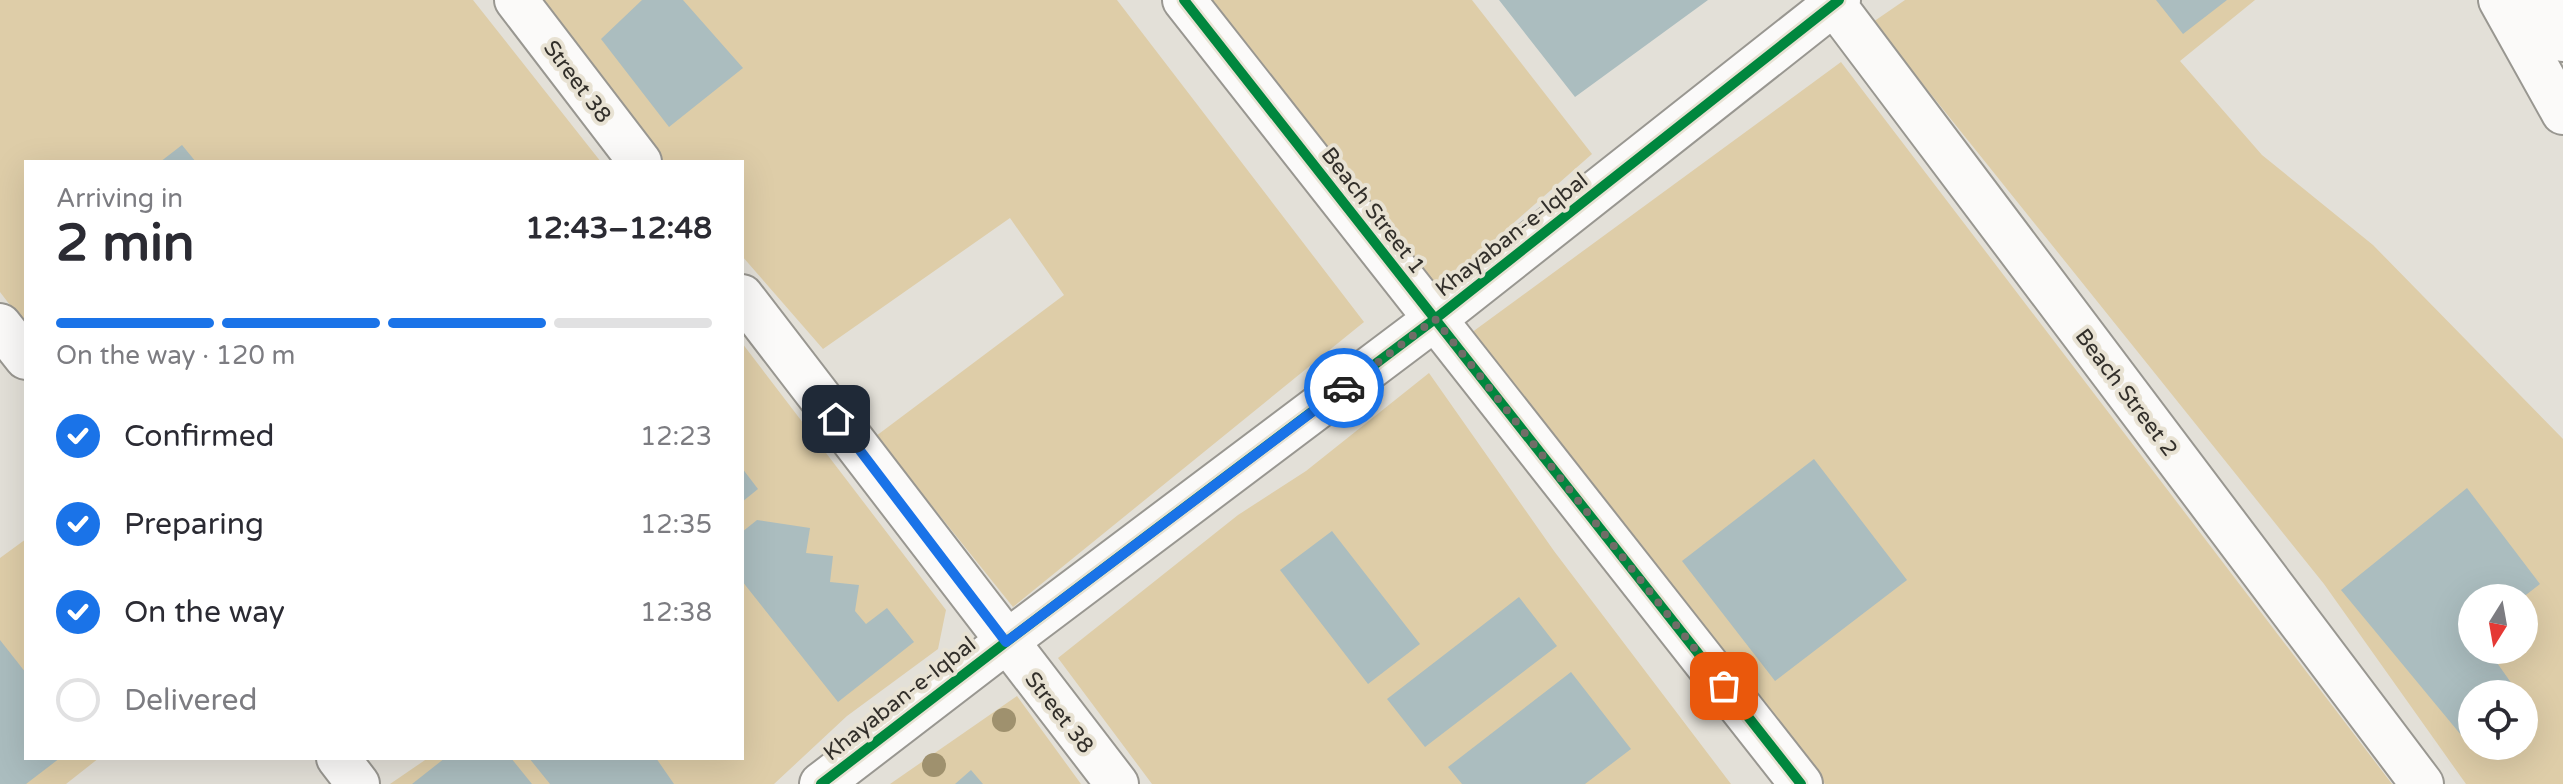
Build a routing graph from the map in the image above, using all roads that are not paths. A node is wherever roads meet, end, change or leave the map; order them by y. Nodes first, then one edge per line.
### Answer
1 (516, 0) edge
2 (1184, 0) edge
3 (2500, 0) edge
4 (2541, 0) edge
5 (1835, 1) edge
6 (2563, 39) edge
7 (2563, 113) edge
8 (638, 160) edge
9 (744, 299) edge
10 (1435, 319) junction
11 (0, 325) edge
12 (24, 355) edge
13 (1006, 642) junction
14 (340, 760) edge
15 (358, 784) edge
16 (821, 784) edge
17 (1117, 784) edge
18 (1801, 784) edge
19 (2422, 784) edge

1 - 8 street, Street 38
2 - 10 street, Beach Street 1
3 - 7 street
4 - 6 main road
5 - 10 street, Khayaban-e-Iqbal
5 - 19 street, Beach Street 2
9 - 13 street, Street 38
10 - 13 street, Khayaban-e-Iqbal
10 - 18 street, Beach Street 1
11 - 12 street
13 - 16 street, Khayaban-e-Iqbal
13 - 17 street, Street 38
14 - 15 street

